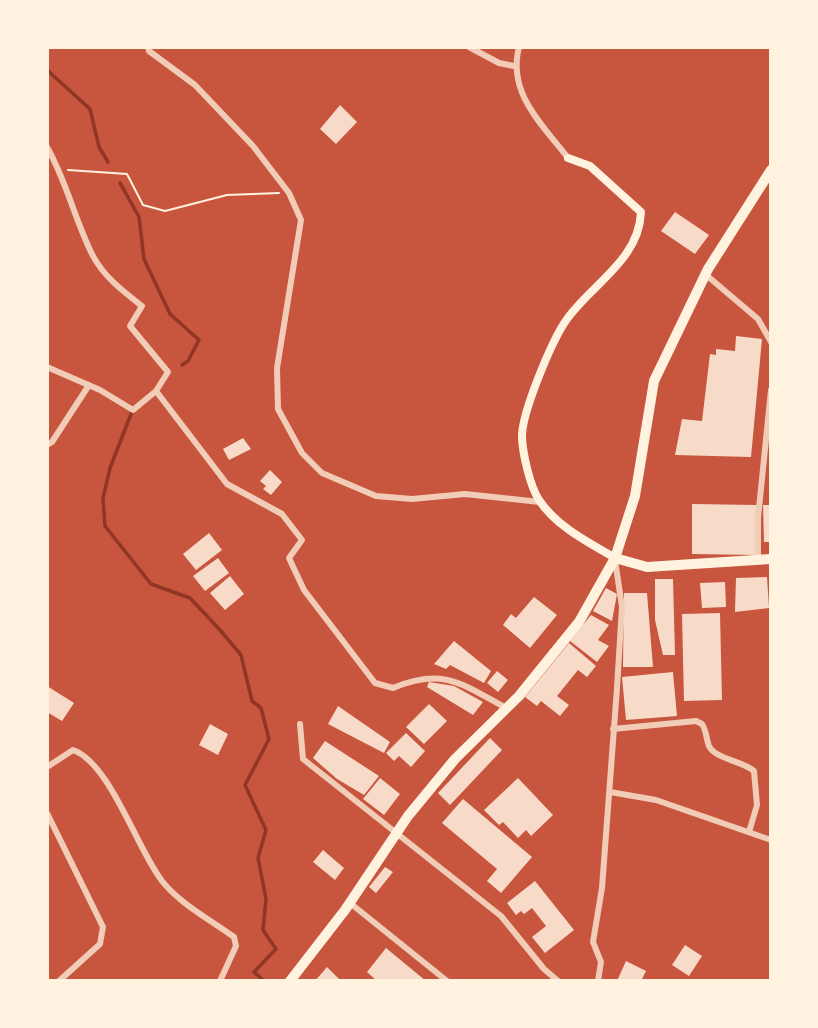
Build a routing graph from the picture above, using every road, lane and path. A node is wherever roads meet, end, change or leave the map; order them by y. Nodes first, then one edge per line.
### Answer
1 (148, 47) edge
2 (469, 47) edge
3 (519, 47) edge
4 (514, 66) junction
5 (47, 147) edge
6 (568, 158) joint
7 (60, 169) junction
8 (771, 170) edge
9 (289, 193) junction
10 (705, 275) junction
11 (771, 342) edge
12 (47, 367) edge
13 (89, 385) junction
14 (771, 390) edge
15 (156, 391) junction
16 (47, 445) edge
17 (540, 502) junction
18 (615, 558) junction
19 (771, 559) edge
20 (758, 560) junction
21 (506, 708) junction
22 (300, 724) dead end
23 (613, 729) junction
24 (47, 767) edge
25 (610, 792) junction
26 (47, 813) edge
27 (749, 832) junction
28 (397, 833) junction
29 (771, 840) edge
30 (350, 903) junction
31 (59, 981) edge
32 (220, 981) edge
33 (290, 981) edge
34 (447, 981) edge
35 (558, 981) edge
36 (598, 981) edge

1 - 9 street
2 - 4 street
3 - 4 street
4 - 6 street
5 - 7 street
6 - 17 main road
7 - 9 path
7 - 15 street
8 - 10 main road
9 - 17 street
10 - 11 street
10 - 18 main road
12 - 13 street
13 - 15 street
13 - 16 street
14 - 20 street
15 - 21 street
17 - 18 main road
18 - 20 main road
18 - 21 main road
18 - 23 street
19 - 20 main road
21 - 28 main road
22 - 28 street
23 - 25 street
23 - 27 street
24 - 32 street
25 - 27 street
25 - 36 street
26 - 31 street
27 - 29 street
28 - 30 main road
28 - 35 street
30 - 33 main road
30 - 34 street

